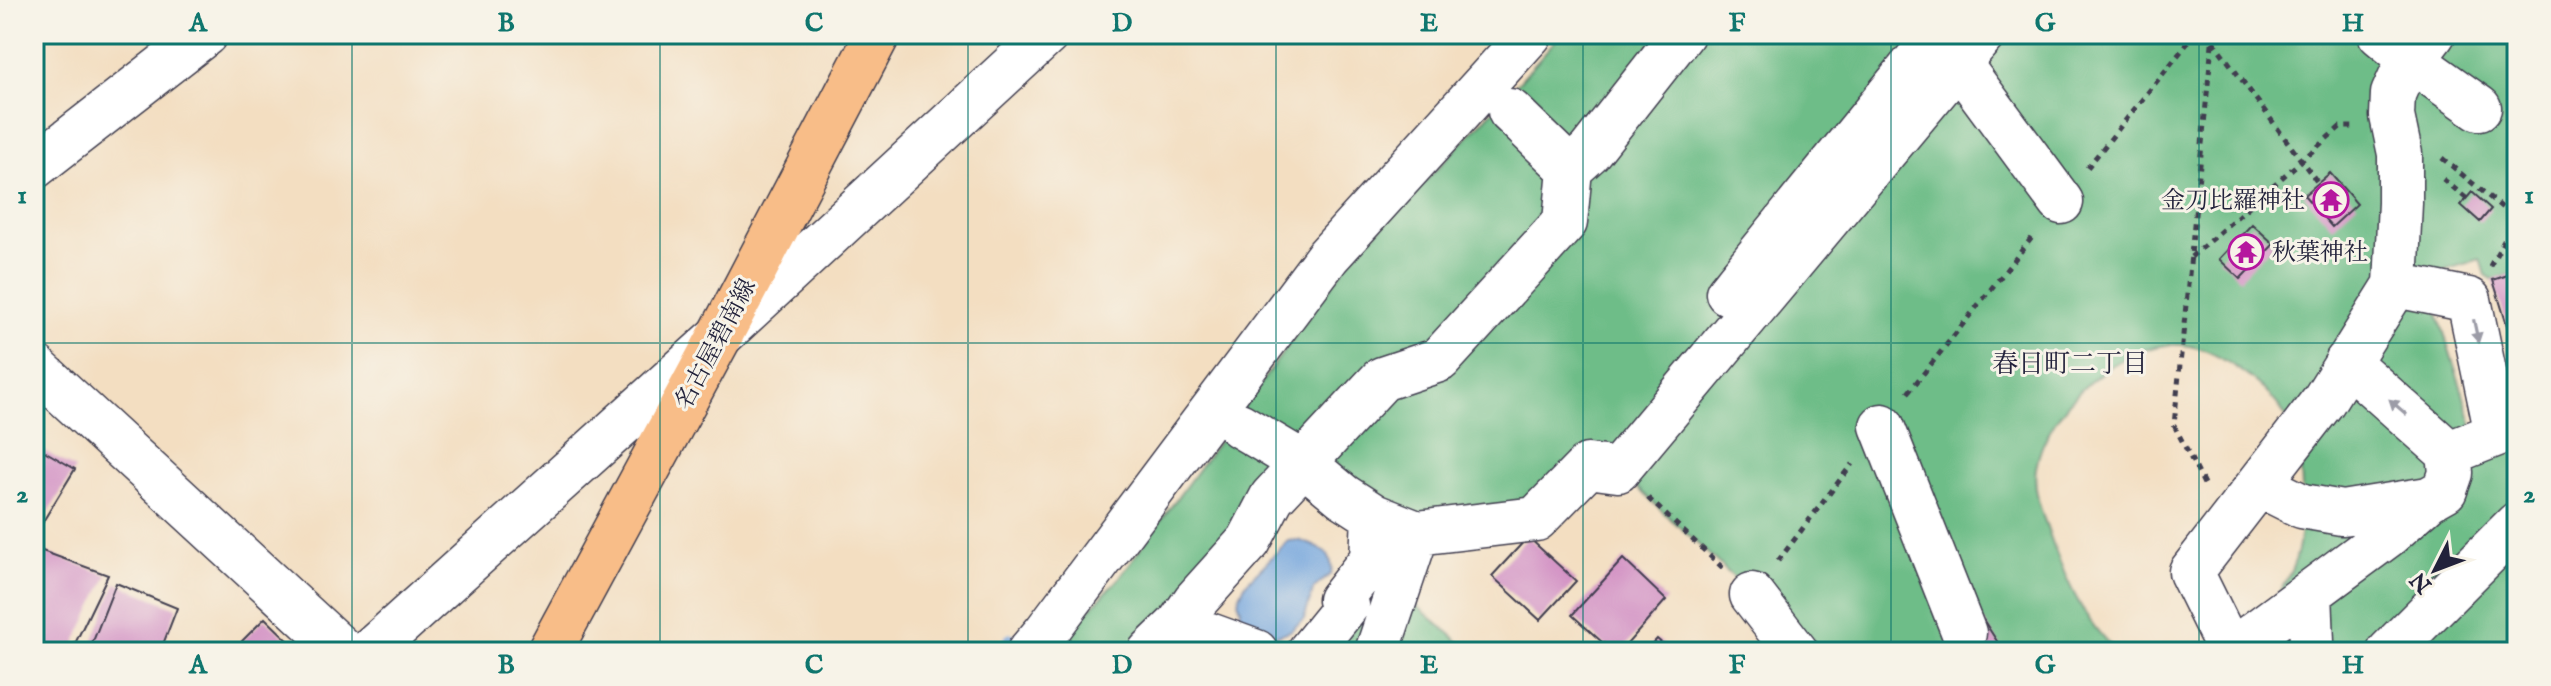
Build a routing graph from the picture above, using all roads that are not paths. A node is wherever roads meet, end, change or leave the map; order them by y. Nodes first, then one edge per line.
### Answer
1 (205, 34) edge
2 (878, 34) edge
3 (1047, 34) edge
4 (1530, 34) edge
5 (1682, 34) edge
6 (2380, 34) edge
7 (1951, 40) edge
8 (166, 48) edge
9 (2423, 48) edge
10 (2479, 108) dead end
11 (1510, 111) dead end
12 (34, 167) edge
13 (1570, 169) junction
14 (2061, 202) road end
15 (2396, 285) junction
16 (720, 336) junction
17 (2347, 362) junction
18 (34, 366) edge
19 (1239, 425) dead end
20 (1882, 426) road end
21 (2449, 453) junction
22 (1303, 463) junction
23 (2260, 485) junction
24 (2429, 499) junction
25 (1374, 516) junction
26 (2517, 524) edge
27 (1417, 533) junction
28 (2310, 593) junction
29 (1752, 595) road end
30 (1326, 627) edge
31 (1964, 633) dead end
32 (1182, 638) edge
33 (1050, 649) edge
34 (344, 652) edge
35 (369, 652) edge
36 (549, 652) edge
37 (1256, 652) edge
38 (1375, 652) edge
39 (1796, 652) edge
40 (2230, 652) edge
41 (2308, 652) edge
42 (2389, 652) edge

1 - 8 street
2 - 16 main road, 名古屋碧南線
3 - 16 street
4 - 33 street
5 - 13 street
6 - 9 street
7 - 14 street
7 - 27 street
8 - 12 street
9 - 10 street
9 - 15 street
11 - 13 street
13 - 22 street
15 - 17 street
15 -> 21 street
16 - 35 street
16 - 36 main road, 名古屋碧南線
21 -> 17 street
17 - 23 street
18 - 34 street
19 - 22 street
20 - 31 street
21 - 24 street
22 - 25 street
22 - 32 street
23 - 24 street
23 - 40 street
24 - 28 street
25 - 27 street
25 - 30 street
26 - 42 street
27 - 38 street
28 - 40 street
28 - 41 street
29 - 39 street
30 - 38 street
32 - 37 street

